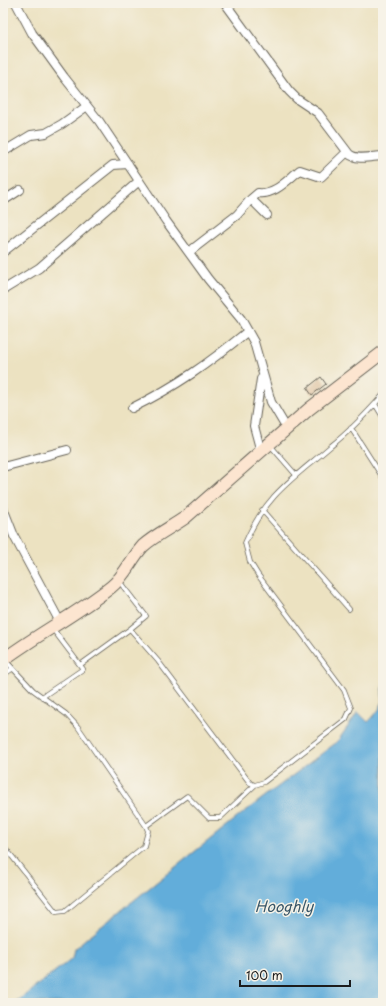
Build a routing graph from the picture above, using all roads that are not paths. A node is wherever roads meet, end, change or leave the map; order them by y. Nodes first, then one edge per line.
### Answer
1 (16, 3) edge
2 (225, 3) edge
3 (87, 106) junction
4 (3, 152) edge
5 (347, 152) junction
6 (383, 156) edge
7 (128, 164) junction
8 (139, 181) junction
9 (20, 190) dead end
10 (251, 200) junction
11 (3, 202) edge
12 (267, 215) dead end
13 (3, 252) edge
14 (189, 252) junction
15 (3, 290) edge
16 (248, 331) junction
17 (383, 352) edge
18 (262, 373) junction
19 (383, 395) edge
20 (375, 404) junction
21 (132, 408) dead end
22 (383, 417) edge
23 (351, 428) junction
24 (287, 429) junction
25 (266, 448) junction
26 (67, 450) dead end
27 (3, 467) edge
28 (296, 475) junction
29 (383, 478) edge
30 (3, 508) edge
31 (262, 510) junction
32 (118, 580) junction
33 (349, 608) dead end
34 (56, 625) junction
35 (130, 629) junction
36 (4, 659) edge
37 (80, 664) junction
38 (12, 669) junction
39 (3, 675) edge
40 (42, 697) junction
41 (255, 785) junction
42 (146, 826) junction
43 (3, 845) edge

1 - 3 street
2 - 5 street
3 - 4 street
3 - 7 street
5 - 6 street
5 - 10 street
7 - 8 street
7 - 13 street
8 - 14 street
8 - 15 street
9 - 11 street
10 - 12 street
10 - 14 street
14 - 16 street
16 - 18 street
16 - 21 street
17 - 24 street
18 - 24 street
18 - 25 street
19 - 20 lane
20 - 22 lane
20 - 23 lane
23 - 28 lane
23 - 29 lane
24 - 25 street
25 - 28 lane
25 - 32 street
26 - 27 street
28 - 31 lane
30 - 34 street
31 - 33 lane
31 - 41 lane
32 - 34 street
32 - 35 lane
34 - 36 street
34 - 37 lane
35 - 37 lane
35 - 41 lane
36 - 38 lane
37 - 40 lane
38 - 39 lane
38 - 40 lane
40 - 42 lane
41 - 42 lane
42 - 43 lane

